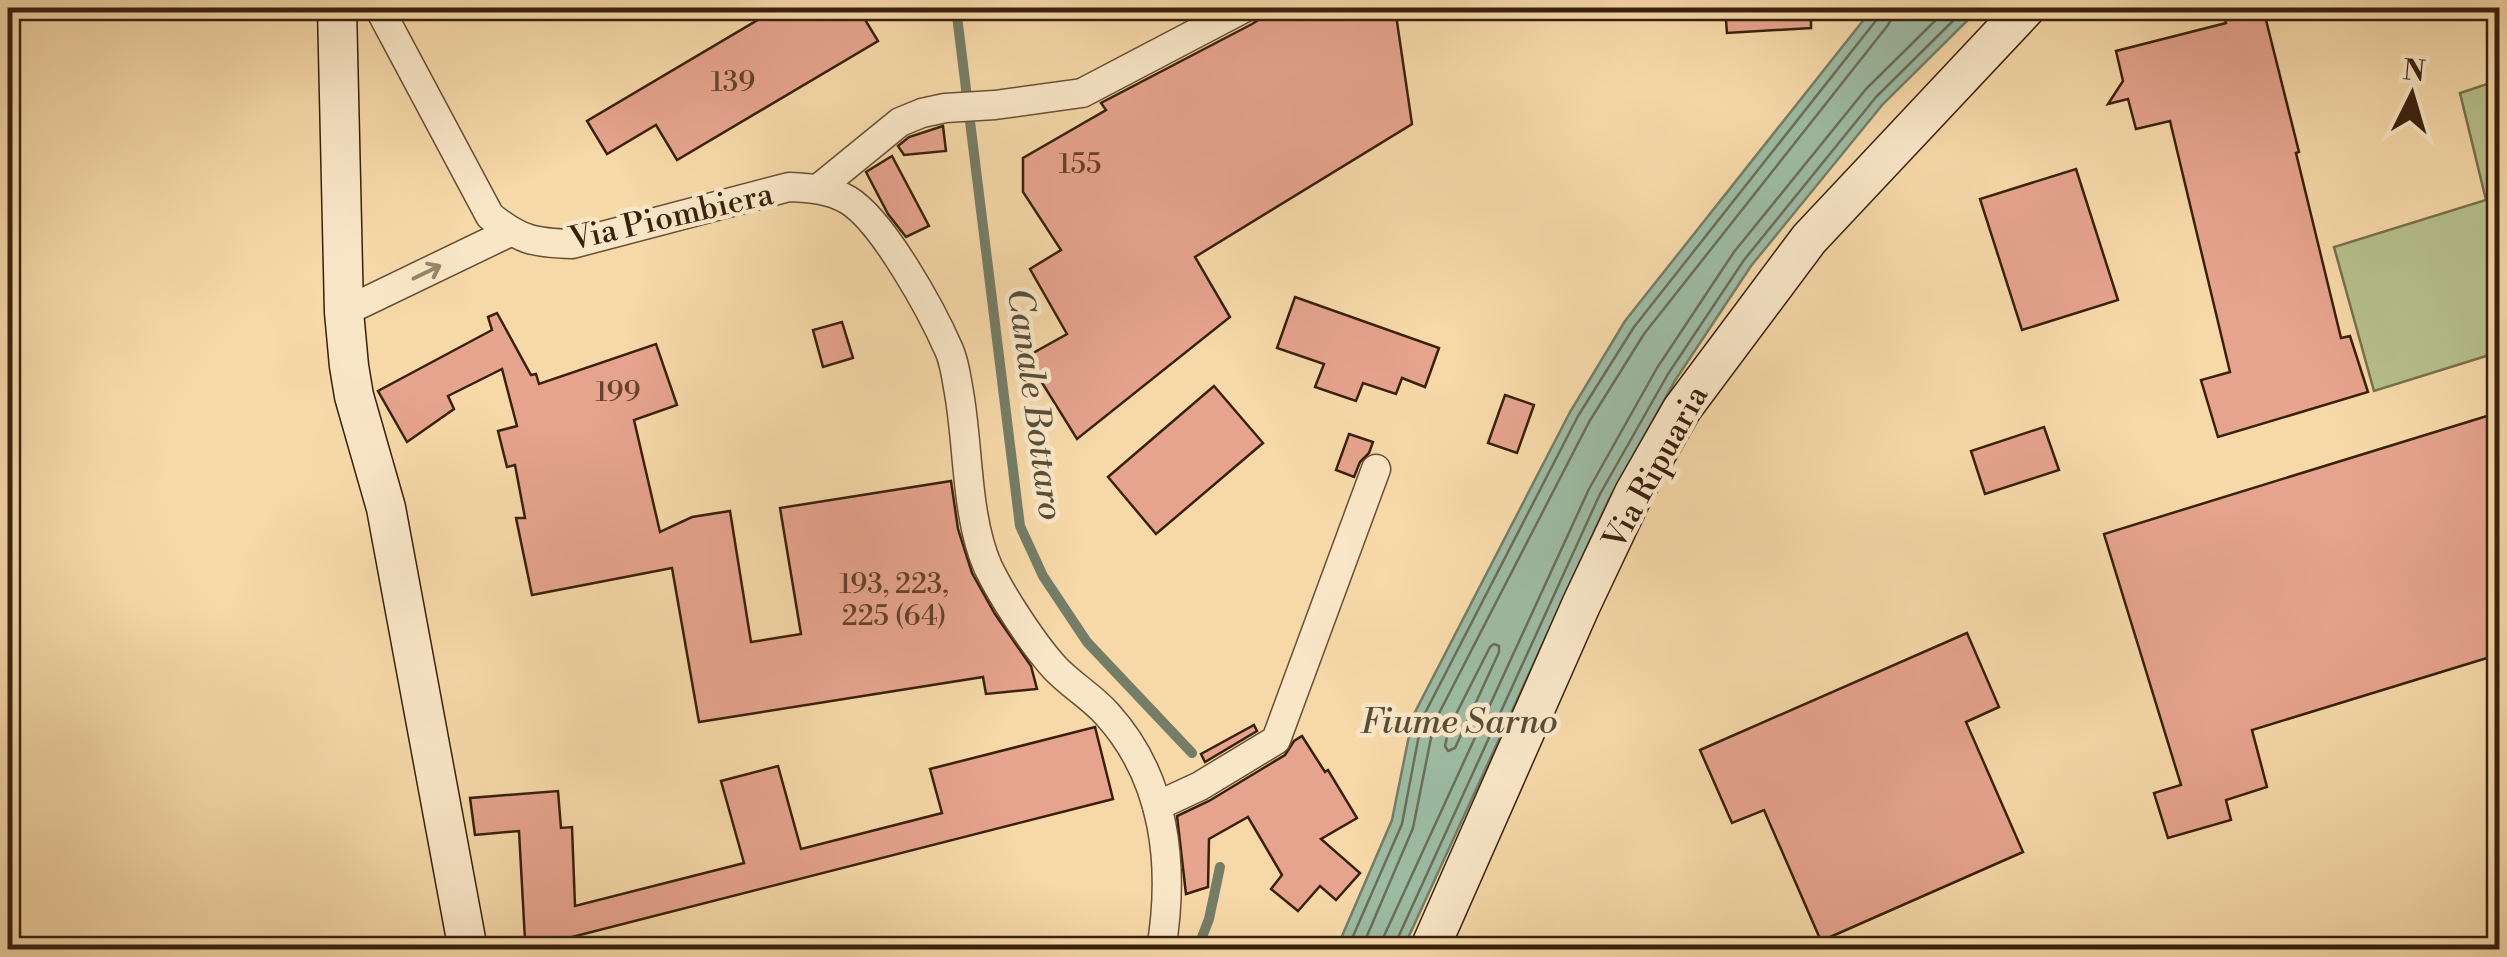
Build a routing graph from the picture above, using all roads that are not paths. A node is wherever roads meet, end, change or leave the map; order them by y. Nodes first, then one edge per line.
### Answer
1 (336, 8) edge
2 (379, 8) edge
3 (1244, 8) edge
4 (2026, 8) edge
5 (819, 188) junction
6 (510, 232) junction
7 (344, 312) junction
8 (1376, 469) dead end
9 (1157, 806) junction
10 (468, 950) edge
11 (1161, 950) edge
12 (1429, 950) edge

1 - 7 street
2 - 6 street
3 - 5 street
4 - 12 street, Via Ripuaria
5 - 6 street, Via Piombiera
5 - 9 street, Via Piombiera
7 -> 6 street
7 - 10 street
8 - 9 street
9 - 11 street, Via Piombiera

